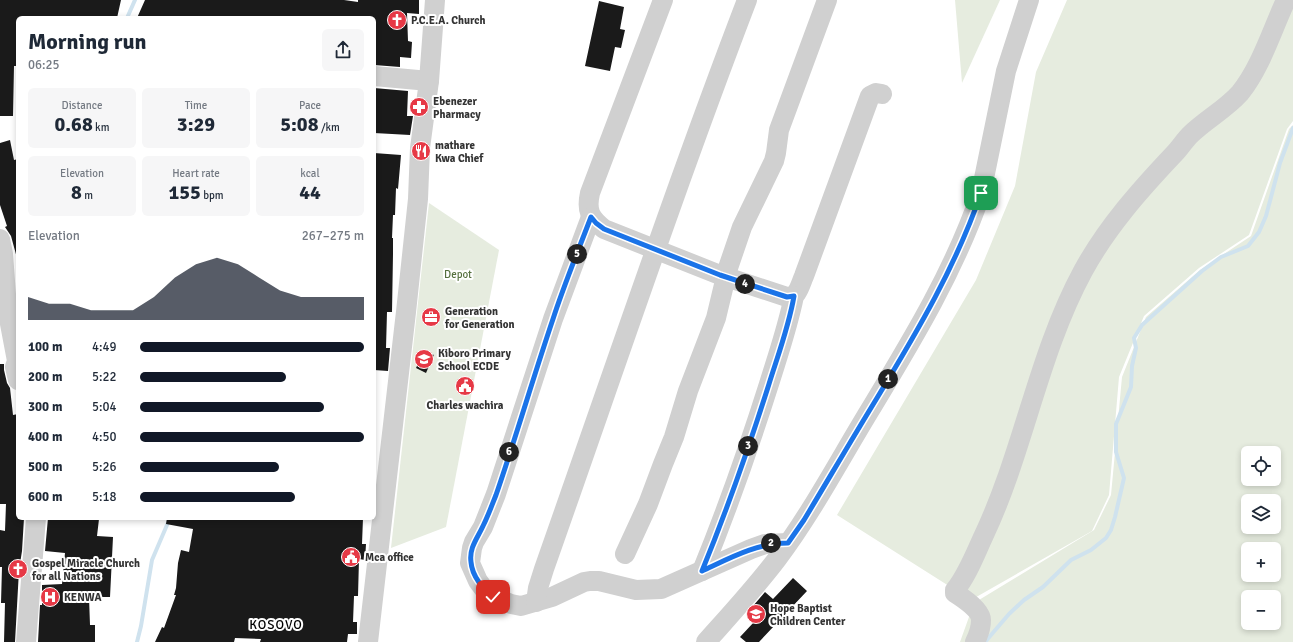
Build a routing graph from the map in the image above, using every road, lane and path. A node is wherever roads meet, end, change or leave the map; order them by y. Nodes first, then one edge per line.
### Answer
1 (435, 0) edge
2 (663, 0) edge
3 (748, 0) edge
4 (827, 0) edge
5 (1029, 0) edge
6 (1286, 0) edge
7 (376, 76) edge
8 (429, 81) junction
9 (882, 94) dead end
10 (591, 217) junction
11 (0, 239) edge
12 (656, 250) junction
13 (726, 277) junction
14 (794, 296) junction
15 (12, 369) edge
16 (36, 520) edge
17 (788, 543) junction
18 (625, 554) dead end
19 (702, 571) junction
20 (536, 602) junction
21 (26, 642) edge
22 (368, 642) edge
23 (706, 642) edge
24 (975, 642) edge

1 - 8 street
2 - 10 street
3 - 12 street
4 - 13 street
5 - 17 street
6 - 24 street
7 - 8 street
8 - 22 street
9 - 14 street
10 - 12 street
10 - 20 street
11 - 15 street
12 - 13 street
12 - 20 street
13 - 14 street
13 - 18 street
14 - 19 street
16 - 21 street
17 - 19 street
17 - 23 street
19 - 20 street

